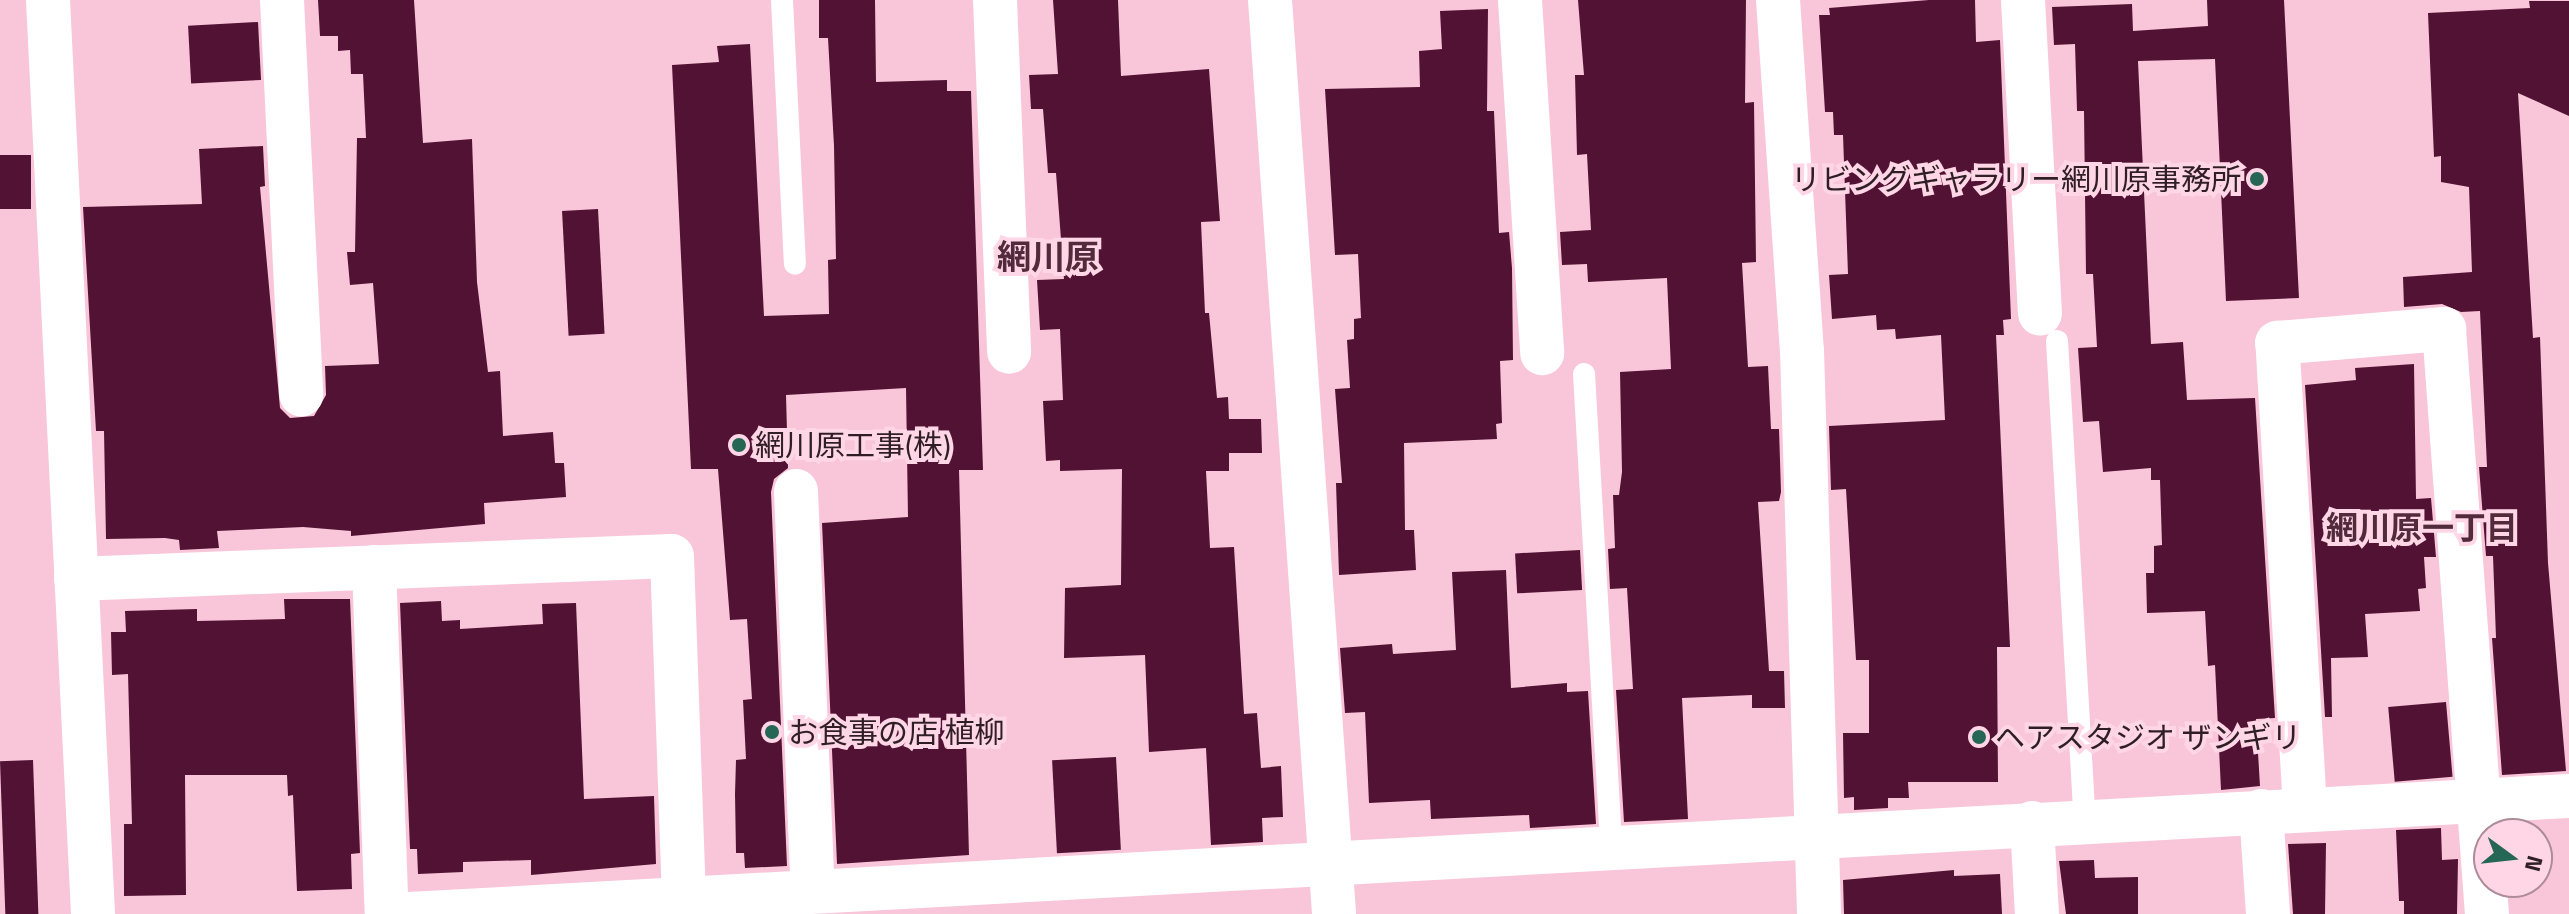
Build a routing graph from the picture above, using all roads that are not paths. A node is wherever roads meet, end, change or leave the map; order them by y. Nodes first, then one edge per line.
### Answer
1 (48, 0) edge
2 (282, 0) edge
3 (782, 0) edge
4 (995, 0) edge
5 (1270, 0) edge
6 (1520, 0) edge
7 (1778, 0) edge
8 (2023, 0) edge
9 (795, 264) dead end
10 (2049, 328) joint
11 (1009, 352) dead end
12 (1542, 353) dead end
13 (1584, 374) dead end
14 (301, 395) dead end
15 (796, 491) dead end
16 (374, 567) junction
17 (76, 579) junction
18 (2569, 796) edge
19 (2481, 799) junction
20 (2305, 808) junction
21 (2261, 811) junction
22 (2085, 820) junction
23 (2032, 823) junction
24 (1817, 834) junction
25 (1611, 845) junction
26 (1330, 860) junction
27 (813, 890) junction
28 (684, 898) junction
29 (944, 898) edge
30 (732, 904) edge
31 (559, 910) edge
32 (93, 914) edge
33 (387, 914) edge
34 (409, 914) edge
35 (1334, 914) edge
36 (1819, 914) edge
37 (2037, 914) edge
38 (2268, 914) edge
39 (2487, 914) edge

1 - 17 street
2 - 14 street
3 - 9 lane
4 - 11 street
5 - 26 street
6 - 12 street
7 - 24 street
8 - 10 street
10 - 22 lane
13 - 25 lane
15 - 27 street
16 - 17 street
16 - 28 street
16 - 33 street
17 - 32 street
18 - 19 street
19 - 20 street
19 - 20 street
19 - 39 street
20 - 21 street
21 - 22 street
21 - 38 street
22 - 23 street
23 - 24 street
23 - 37 street
24 - 25 street
24 - 36 street
25 - 26 street
26 - 29 street
26 - 35 street
27 - 29 street
27 - 30 street
28 - 30 street
28 - 31 street
31 - 34 street

